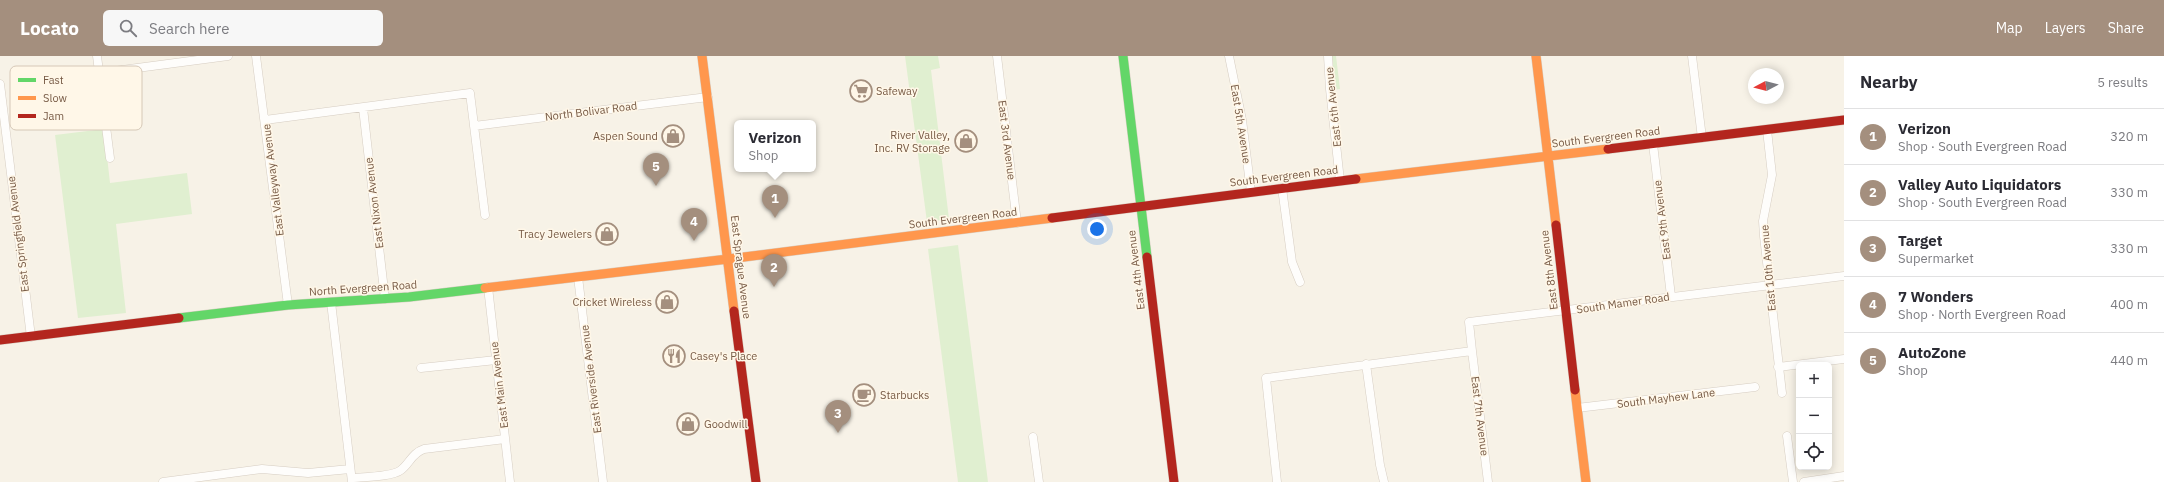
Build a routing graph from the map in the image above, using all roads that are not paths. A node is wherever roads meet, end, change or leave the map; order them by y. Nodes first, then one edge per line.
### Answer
1 (96, 56) edge
2 (228, 56) edge
3 (256, 56) edge
4 (702, 56) edge
5 (996, 56) edge
6 (1123, 56) edge
7 (1229, 56) edge
8 (1328, 56) edge
9 (1536, 56) edge
10 (1692, 56) edge
11 (98, 66) edge
12 (142, 67) edge
13 (0, 84) edge
14 (708, 97) junction
15 (363, 108) junction
16 (265, 120) junction
17 (1844, 120) edge
18 (474, 126) junction
19 (106, 130) edge
20 (1767, 130) junction
21 (1702, 138) junction
22 (1653, 144) junction
23 (1548, 156) junction
24 (110, 158) dead end
25 (1340, 181) junction
26 (1282, 188) junction
27 (1251, 192) junction
28 (1141, 207) junction
29 (485, 215) dead end
30 (1017, 223) junction
31 (728, 258) junction
32 (1844, 276) edge
33 (578, 277) junction
34 (1300, 282) dead end
35 (1770, 285) junction
36 (488, 287) junction
37 (1671, 296) junction
38 (385, 299) junction
39 (331, 302) junction
40 (288, 305) junction
41 (1566, 310) junction
42 (31, 337) junction
43 (0, 340) edge
44 (1472, 351) junction
45 (1844, 359) edge
46 (496, 360) junction
47 (1366, 364) junction
48 (1778, 367) junction
49 (422, 368) dead end
50 (1755, 387) dead end
51 (1782, 393) dead end
52 (1577, 408) junction
53 (1787, 436) dead end
54 (1033, 437) dead end
55 (505, 439) junction
56 (350, 469) junction
57 (1844, 476) edge
58 (352, 480) edge
59 (163, 482) edge
60 (510, 482) edge
61 (603, 482) edge
62 (756, 482) edge
63 (1039, 482) edge
64 (1174, 482) edge
65 (1277, 482) edge
66 (1384, 482) edge
67 (1488, 482) edge
68 (1586, 482) edge
69 (1793, 482) edge
70 (1804, 482) edge

1 - 11 street
2 - 12 street
3 - 16 street, East Valleyway Avenue
4 - 14 main road, East Sprague Avenue
5 - 30 street, East 3rd Avenue
6 - 28 main road, East 4th Avenue
7 - 27 street, East 5th Avenue
8 - 25 street, East 6th Avenue
9 - 23 main road, East 8th Avenue
10 - 21 street
13 - 42 street, East Springfield Avenue
14 - 18 street, North Bolivar Road
14 - 31 main road, East Sprague Avenue
15 - 16 street
15 - 18 street
15 - 38 street, East Nixon Avenue
16 - 40 street, East Valleyway Avenue
17 - 20 main road, South Evergreen Road
18 - 29 street
19 - 24 street
20 - 21 main road, South Evergreen Road
20 - 35 street, East 10th Avenue
21 - 22 main road, South Evergreen Road
22 - 23 main road, South Evergreen Road
22 - 37 street, East 9th Avenue
23 - 25 main road, South Evergreen Road
23 - 41 main road, East 8th Avenue
25 - 26 main road, South Evergreen Road
26 - 27 main road, South Evergreen Road
26 - 34 street
27 - 28 main road, South Evergreen Road
28 - 30 main road, South Evergreen Road
28 - 64 main road, East 4th Avenue
30 - 31 main road, South Evergreen Road
31 - 33 main road, North Evergreen Road
31 - 62 main road, East Sprague Avenue
32 - 35 street, South Mamer Road
33 - 36 main road, North Evergreen Road
33 - 61 street, East Riverside Avenue
35 - 37 street, South Mamer Road
35 - 48 street, East 10th Avenue
36 - 38 main road, North Evergreen Road
36 - 46 street, East Main Avenue
37 - 41 street, South Mamer Road
38 - 39 main road, North Evergreen Road
39 - 40 main road, North Evergreen Road
39 - 56 street
40 - 42 main road, North Evergreen Road
41 - 44 street, South Mamer Road
41 - 52 main road, East 8th Avenue
42 - 43 main road, North Evergreen Road
44 - 47 street
44 - 67 street, East 7th Avenue
45 - 48 street
46 - 49 street
46 - 55 street, East Main Avenue
47 - 65 street
47 - 66 street
48 - 51 street, East 10th Avenue
50 - 52 street, South Mayhew Lane
52 - 68 main road, East 8th Avenue
53 - 69 street
54 - 63 street
55 - 58 street
55 - 60 street, East Main Avenue
56 - 58 street
56 - 59 street
57 - 70 street

